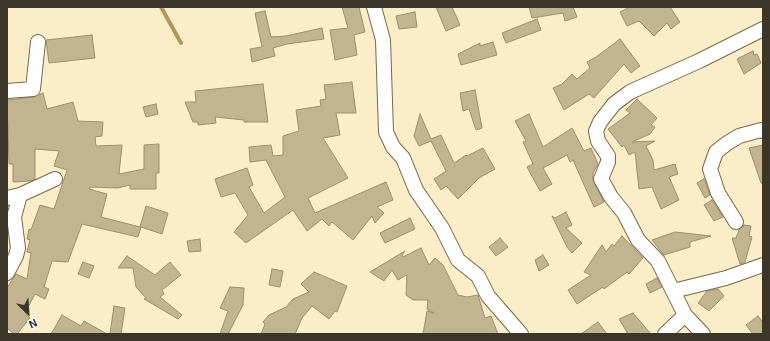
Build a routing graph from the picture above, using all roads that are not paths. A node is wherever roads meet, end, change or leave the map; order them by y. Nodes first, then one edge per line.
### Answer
1 (374, 7) edge
2 (763, 30) edge
3 (38, 42) dead end
4 (7, 91) edge
5 (763, 131) edge
6 (55, 179) dead end
7 (13, 197) edge
8 (736, 222) dead end
9 (763, 265) edge
10 (7, 272) edge
11 (673, 291) junction
12 (685, 315) junction
13 (521, 334) edge
14 (665, 334) edge
15 (703, 334) edge

1 - 13 street
2 - 11 street
3 - 4 street
5 - 8 street
6 - 7 street
7 - 10 street
9 - 11 street
11 - 12 street
12 - 14 street
12 - 15 street

